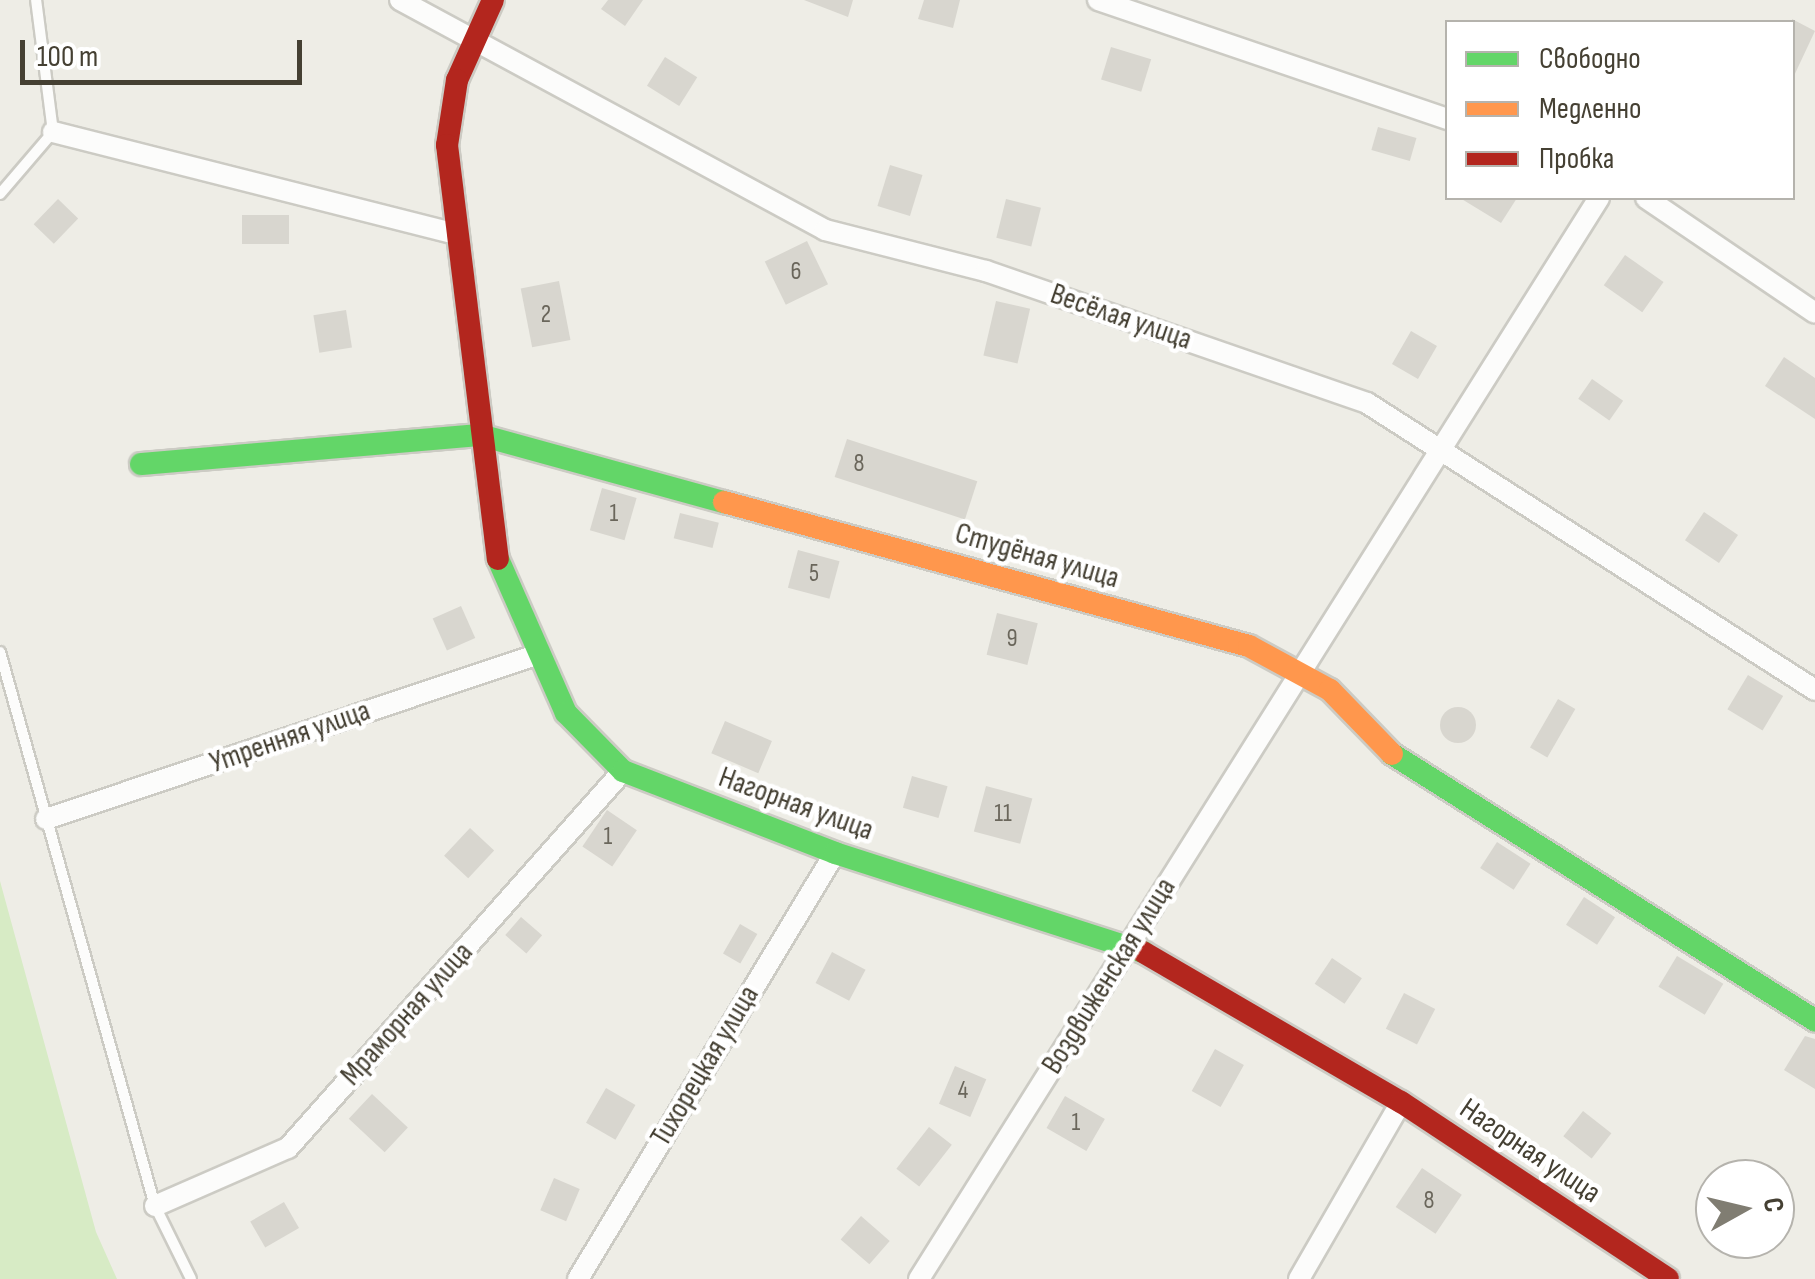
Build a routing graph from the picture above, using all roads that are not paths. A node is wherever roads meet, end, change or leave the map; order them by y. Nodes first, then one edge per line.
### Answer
1 (36, 0) edge
2 (400, 0) edge
3 (492, 0) edge
4 (1098, 0) edge
5 (470, 37) junction
6 (1445, 118) edge
7 (52, 132) junction
8 (0, 194) edge
9 (1599, 200) edge
10 (1649, 200) edge
11 (457, 234) junction
12 (1815, 313) edge
13 (480, 436) junction
14 (1440, 444) junction
15 (141, 464) dead end
16 (0, 652) edge
17 (533, 656) junction
18 (1298, 672) junction
19 (1815, 690) edge
20 (623, 771) junction
21 (46, 819) junction
22 (836, 853) junction
23 (1129, 944) junction
24 (1815, 1020) edge
25 (1402, 1102) junction
26 (156, 1206) junction
27 (191, 1279) edge
28 (578, 1279) edge
29 (919, 1279) edge
30 (1300, 1279) edge
31 (1668, 1279) edge

1 - 7 lane
2 - 5 street, Весёлая улица
3 - 5 street, Нагорная улица
4 - 6 street
5 - 11 street, Нагорная улица
5 - 14 street, Весёлая улица
7 - 8 lane
7 - 11 street
9 - 14 street, Воздвиженская улица
10 - 12 street
11 - 13 street, Нагорная улица
13 - 15 street, Студёная улица
13 - 17 street, Нагорная улица
13 - 18 street, Студёная улица
14 - 18 street, Воздвиженская улица
14 - 19 street, Весёлая улица
16 - 21 lane
17 - 20 street, Нагорная улица
17 - 21 street, Утренняя улица
18 - 23 street, Воздвиженская улица
18 - 24 street, Студёная улица
20 - 22 street, Нагорная улица
20 - 26 street, Мраморная улица
21 - 26 lane
22 - 23 street, Нагорная улица
22 - 28 street, Тихорецкая улица
23 - 25 street, Нагорная улица
23 - 29 street, Воздвиженская улица
25 - 30 street
25 - 31 street, Нагорная улица
26 - 27 lane

